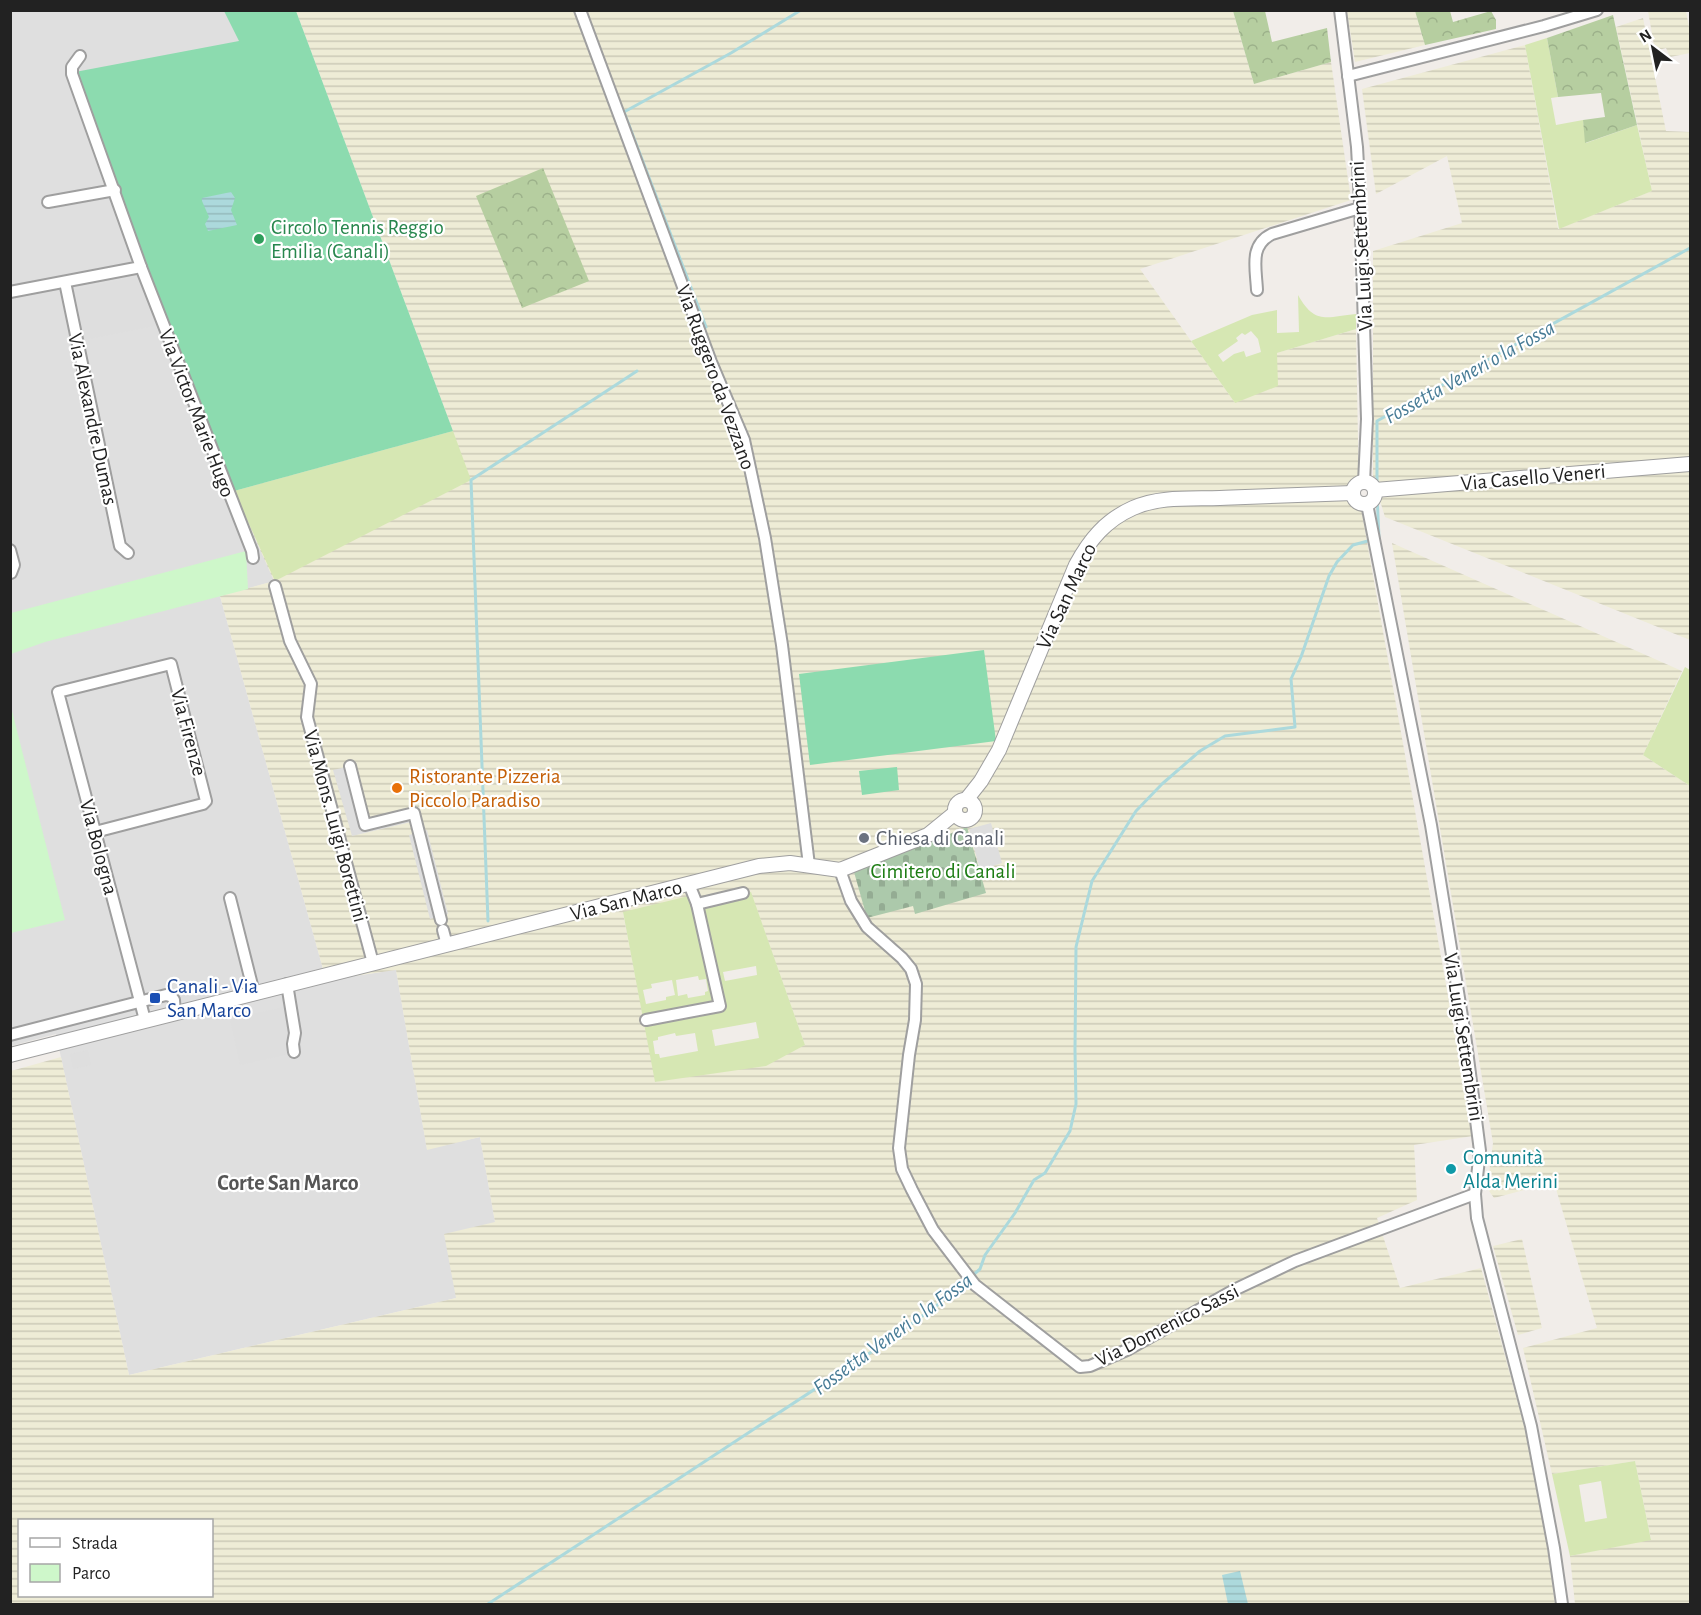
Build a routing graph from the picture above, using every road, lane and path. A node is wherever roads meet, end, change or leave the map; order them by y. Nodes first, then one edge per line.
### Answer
1 (580, 10) edge
2 (1340, 10) edge
3 (1597, 10) edge
4 (1569, 15) edge
5 (80, 56) dead end
6 (1348, 76) junction
7 (115, 190) junction
8 (48, 202) dead end
9 (1360, 208) junction
10 (141, 267) junction
11 (65, 282) junction
12 (1257, 290) dead end
13 (10, 292) edge
14 (1690, 464) edge
15 (1364, 482) junction
16 (1377, 490) junction
17 (1353, 494) junction
18 (1367, 504) junction
19 (10, 550) edge
20 (128, 553) dead end
21 (253, 558) dead end
22 (11, 573) edge
23 (275, 586) dead end
24 (58, 692) joint
25 (350, 766) dead end
26 (95, 832) junction
27 (809, 865) junction
28 (840, 870) junction
29 (689, 884) junction
30 (743, 893) dead end
31 (230, 898) dead end
32 (697, 904) junction
33 (447, 945) junction
34 (373, 963) junction
35 (287, 984) junction
36 (254, 993) junction
37 (140, 1002) junction
38 (175, 1013) junction
39 (145, 1020) junction
40 (646, 1020) dead end
41 (10, 1035) edge
42 (294, 1052) dead end
43 (10, 1054) edge
44 (1475, 1194) junction
45 (1562, 1605) edge

1 - 27 street, Via Ruggero da Vezzano
2 - 6 street, Via Luigi Settembrini
3 - 4 street
4 - 6 street
5 - 7 street, Via Victor Marie Hugo
6 - 9 street, Via Luigi Settembrini
7 - 8 street
7 - 10 street, Via Victor Marie Hugo
9 - 12 street
9 - 15 street, Via Luigi Settembrini
10 - 11 street
10 - 21 street, Via Victor Marie Hugo
11 - 13 street
11 - 20 street, Via Alexandre Dumas
14 - 16 street, Via Casello Veneri
15 - 16 street
15 - 17 street
16 - 18 street
17 - 18 street
17 - 28 street, Via San Marco
18 - 44 street, Via Luigi Settembrini
19 - 22 street
23 - 34 street, Via Mons. Luigi Borettini
24 - 26 street, Via Bologna
24 - 26 street, Via Firenze
25 - 33 street
26 - 37 street, Via Bologna
27 - 28 street, Via San Marco
27 - 29 street, Via San Marco
28 - 44 street, Via Domenico Sassi
29 - 32 street
29 - 33 street, Via San Marco
30 - 32 street
31 - 36 street
32 - 40 street
33 - 34 street, Via San Marco
34 - 35 street, Via San Marco
35 - 36 street, Via San Marco
35 - 42 street
36 - 38 street, Via San Marco
37 - 38 street
37 - 39 street, Via Bologna
37 - 41 street
38 - 39 street, Via San Marco
39 - 43 street, Via San Marco
44 - 45 street, Via Luigi Settembrini

